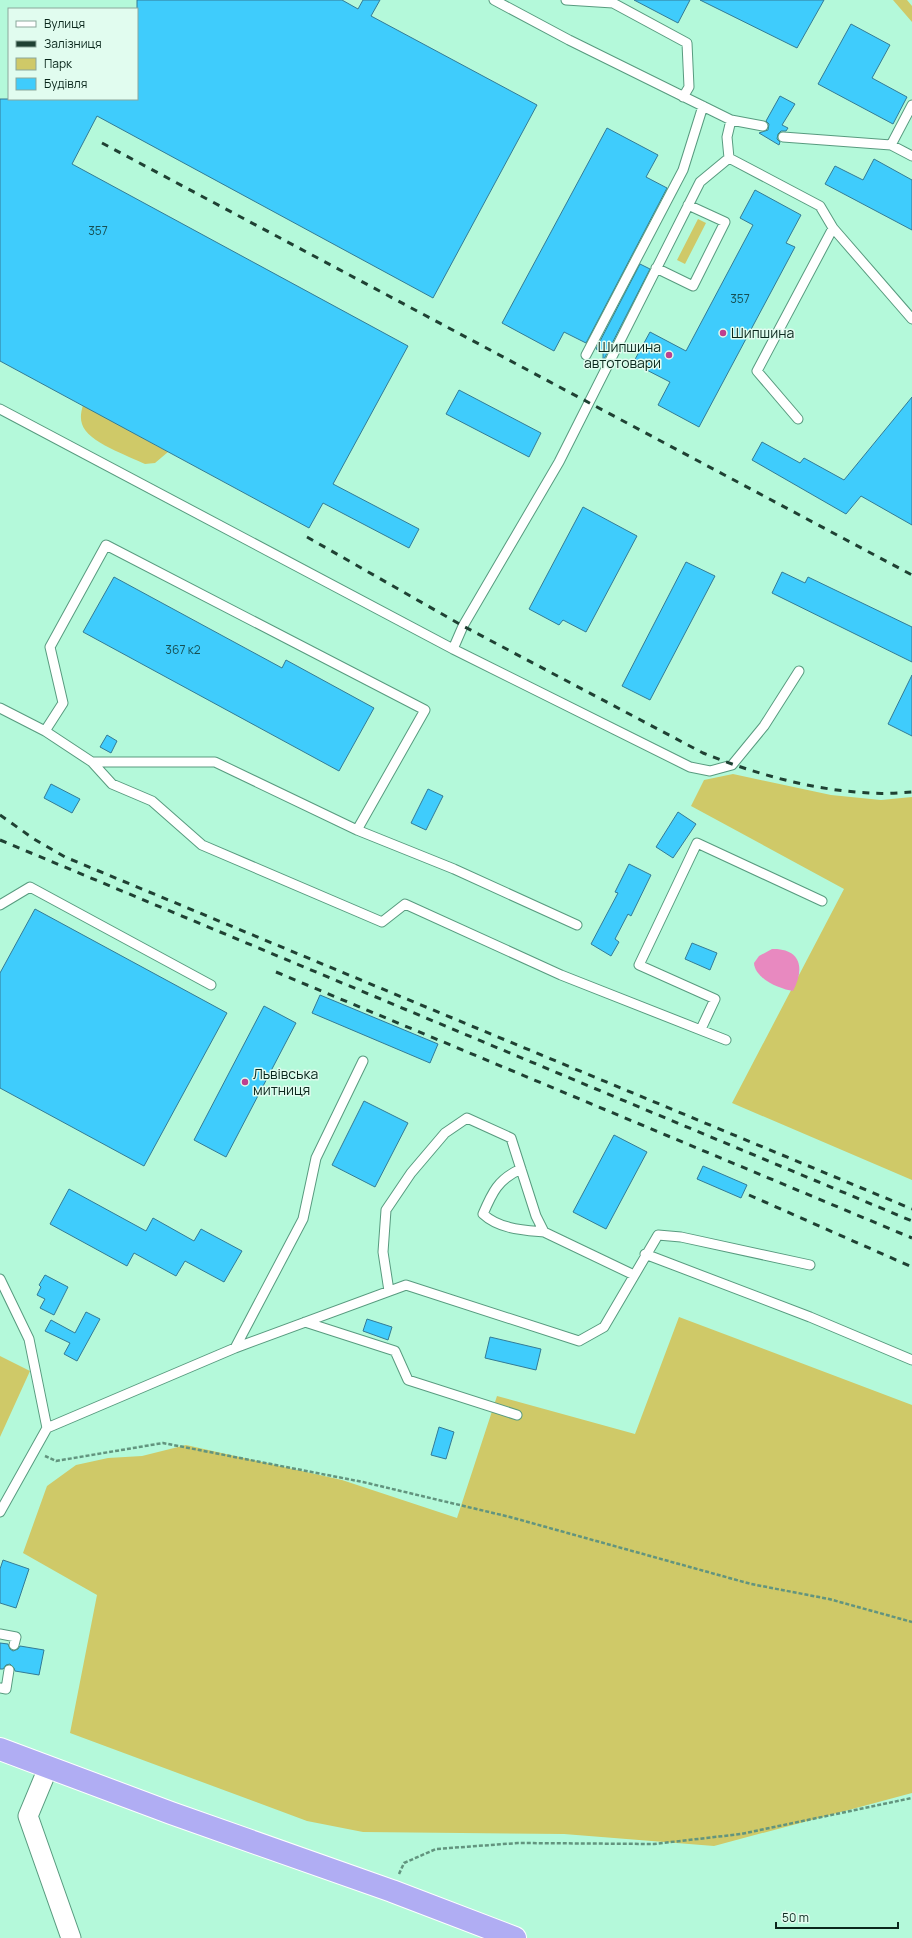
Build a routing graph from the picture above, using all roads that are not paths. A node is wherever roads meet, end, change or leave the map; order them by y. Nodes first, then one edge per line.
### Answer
1 (494, 0) edge
2 (566, 0) edge
3 (683, 97) junction
4 (912, 105) edge
5 (703, 106) junction
6 (731, 120) junction
7 (763, 126) dead end
8 (783, 137) dead end
9 (891, 145) junction
10 (912, 156) edge
11 (729, 158) junction
12 (688, 205) junction
13 (833, 228) junction
14 (656, 268) junction
15 (912, 319) edge
16 (586, 355) dead end
17 (0, 409) edge
18 (798, 419) dead end
19 (453, 649) junction
20 (799, 671) dead end
21 (0, 708) edge
22 (45, 731) junction
23 (92, 762) junction
24 (357, 830) junction
25 (822, 901) dead end
26 (0, 905) edge
27 (577, 925) dead end
28 (212, 985) dead end
29 (701, 1029) junction
30 (726, 1040) dead end
31 (363, 1061) dead end
32 (521, 1169) junction
33 (544, 1232) junction
34 (645, 1254) junction
35 (810, 1265) dead end
36 (634, 1275) junction
37 (0, 1279) edge
38 (390, 1291) junction
39 (305, 1322) junction
40 (235, 1348) junction
41 (912, 1360) edge
42 (517, 1415) dead end
43 (47, 1428) junction
44 (0, 1512) edge
45 (0, 1634) edge
46 (14, 1645) dead end
47 (9, 1670) dead end
48 (0, 1688) edge
49 (0, 1749) edge
50 (48, 1768) junction
51 (71, 1938) edge
52 (515, 1938) edge

1 - 3 lane
2 - 3 lane
3 - 5 lane
4 - 9 lane
5 - 6 lane
5 - 16 lane
6 - 7 lane
6 - 11 lane
8 - 9 lane
9 - 10 lane
11 - 12 lane
11 - 13 lane
12 - 14 lane
12 - 14 lane
13 - 15 lane
13 - 18 lane
14 - 19 lane
17 - 19 lane
19 - 20 lane
21 - 22 lane
22 - 23 lane
22 - 24 lane
23 - 24 lane
23 - 29 lane
24 - 27 lane
25 - 29 lane
26 - 28 lane
29 - 30 lane
31 - 40 lane
32 - 33 lane
32 - 33 lane
32 - 38 lane
33 - 36 lane
34 - 35 lane
34 - 36 lane
34 - 41 lane
36 - 38 lane
37 - 43 lane
38 - 39 lane
39 - 40 lane
39 - 42 lane
40 - 43 lane
43 - 44 lane
45 - 46 lane
47 - 48 lane
49 - 50 highway
50 - 51 street
50 - 52 highway

